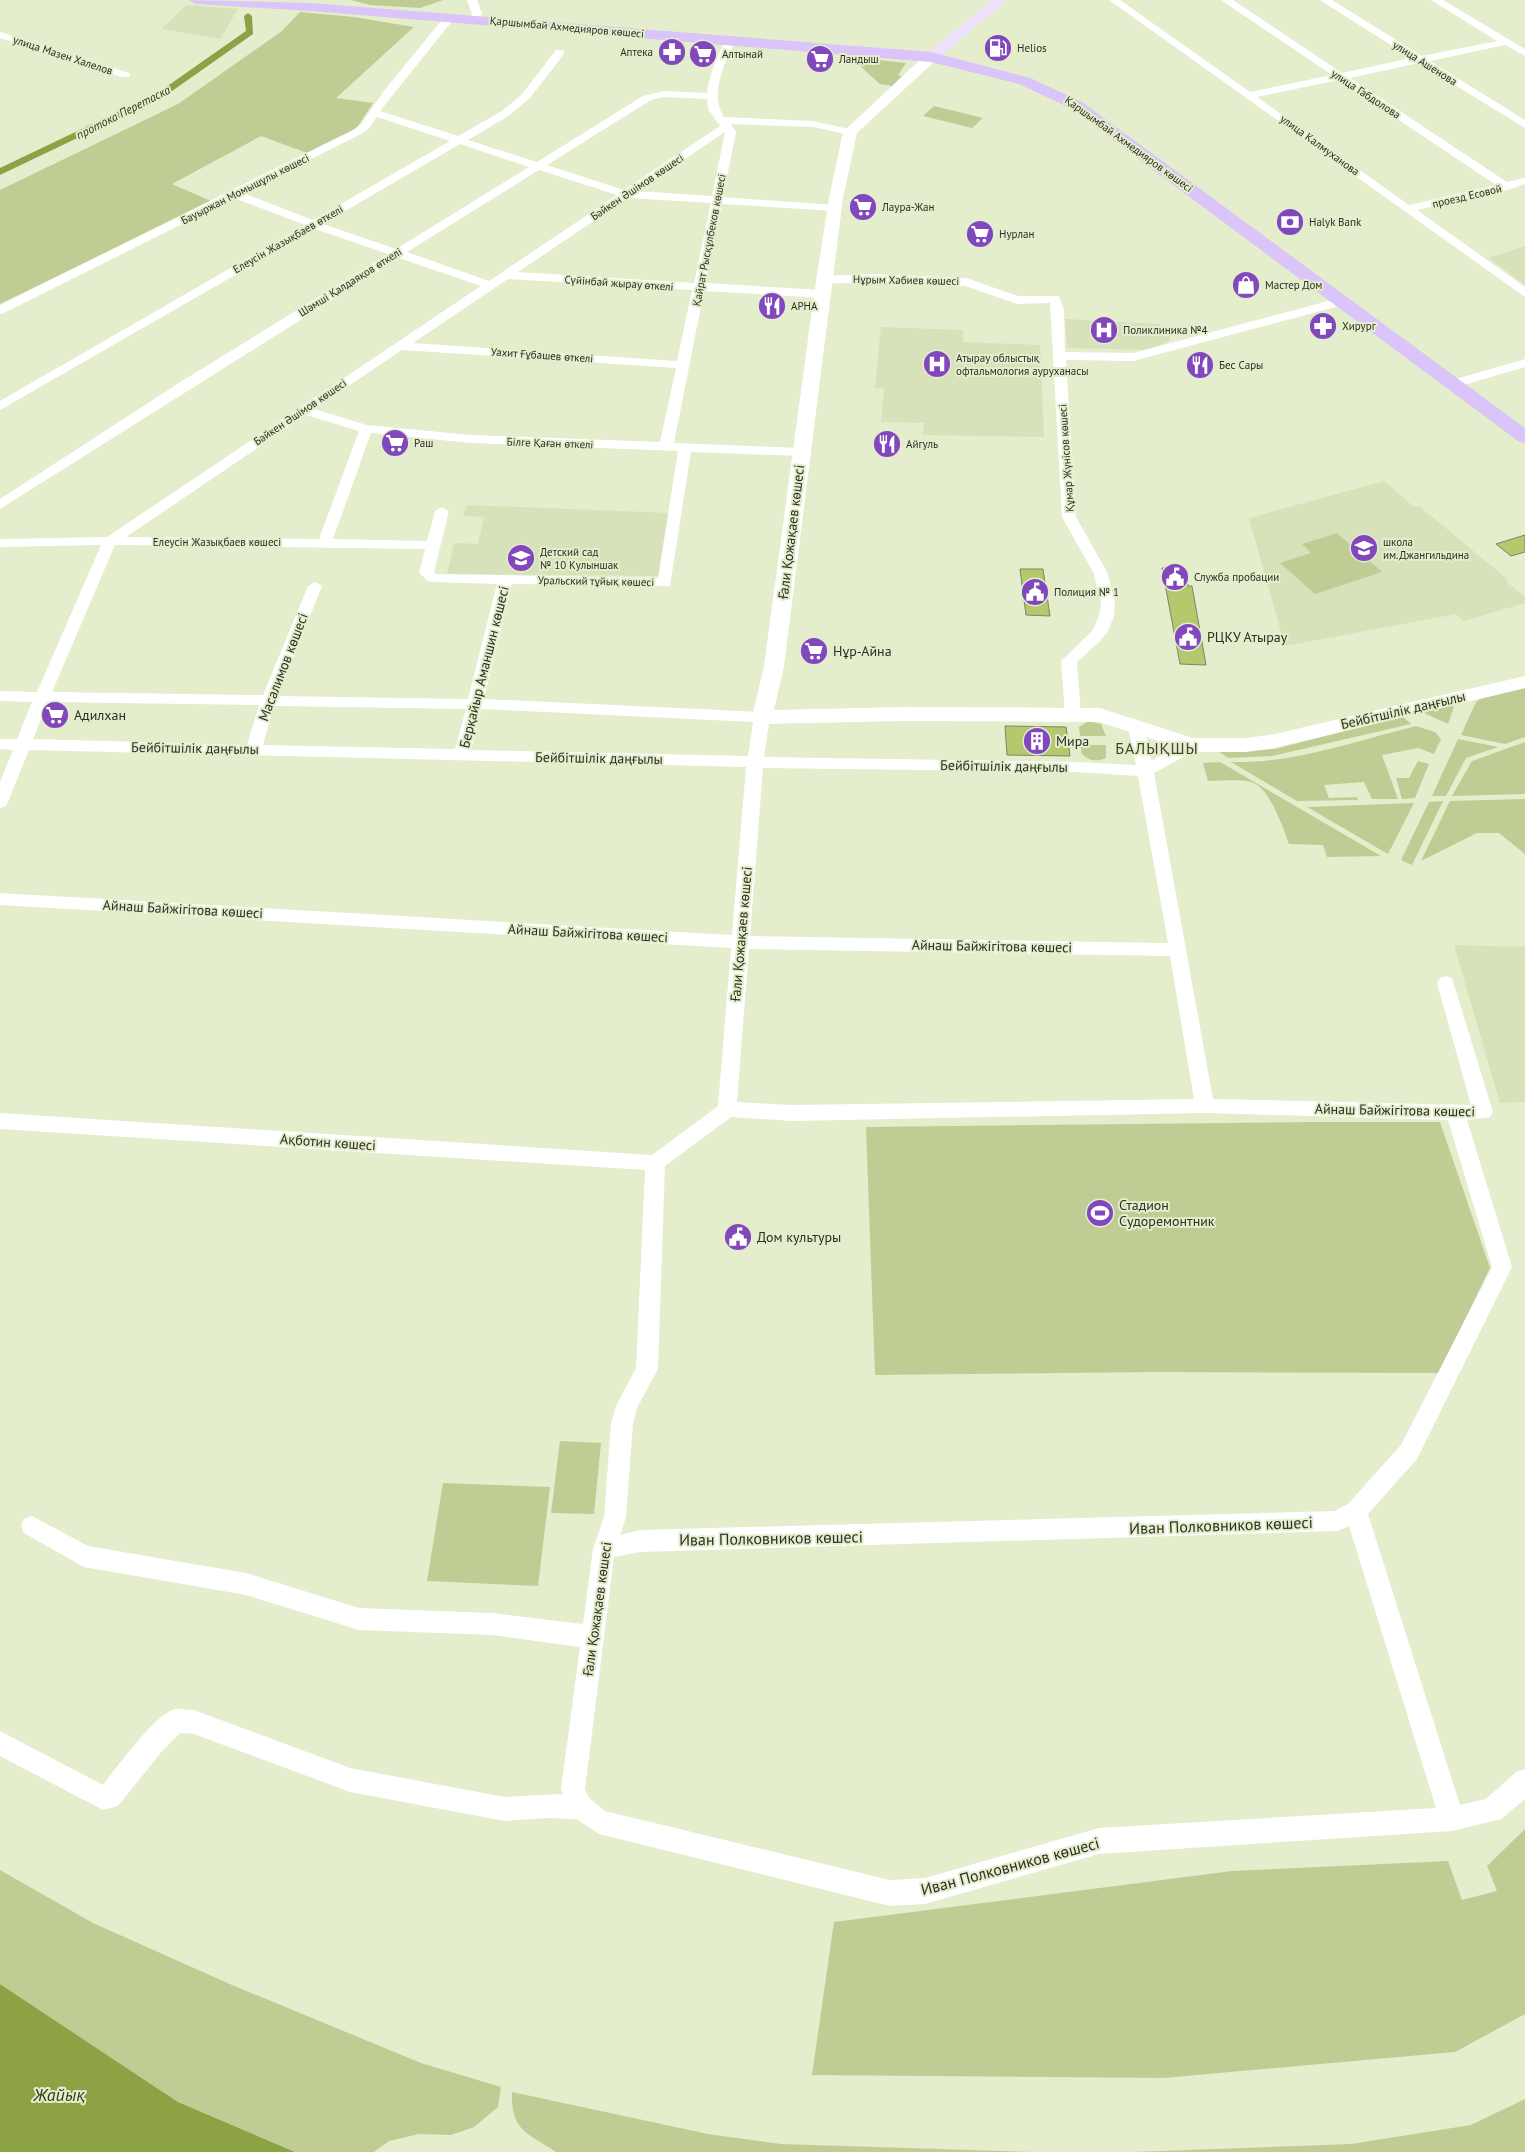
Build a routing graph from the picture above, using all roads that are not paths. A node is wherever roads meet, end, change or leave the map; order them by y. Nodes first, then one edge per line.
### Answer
1 (196, 0) edge
2 (472, 0) edge
3 (1000, 0) edge
4 (1114, 0) edge
5 (1226, 0) edge
6 (1325, 0) edge
7 (1436, 0) edge
8 (449, 18) junction
9 (472, 20) junction
10 (0, 34) edge
11 (730, 40) junction
12 (1506, 42) junction
13 (560, 52) dead end
14 (1525, 53) edge
15 (932, 57) junction
16 (1422, 61) junction
17 (125, 75) dead end
18 (1340, 77) junction
19 (1250, 95) junction
20 (712, 96) junction
21 (375, 113) junction
22 (724, 123) junction
23 (1525, 125) edge
24 (850, 132) junction
25 (460, 140) junction
26 (538, 166) junction
27 (1525, 181) edge
28 (1507, 187) junction
29 (235, 194) junction
30 (625, 194) junction
31 (717, 202) junction
32 (835, 208) junction
33 (1408, 209) junction
34 (313, 224) junction
35 (398, 252) junction
36 (506, 275) junction
37 (490, 285) junction
38 (823, 287) junction
39 (700, 288) junction
40 (1525, 293) edge
41 (1343, 301) junction
42 (0, 310) edge
43 (399, 346) junction
44 (1059, 356) junction
45 (1525, 363) edge
46 (684, 365) junction
47 (1454, 384) junction
48 (0, 406) edge
49 (302, 410) junction
50 (366, 429) junction
51 (1525, 437) edge
52 (666, 447) junction
53 (685, 448) junction
54 (801, 452) junction
55 (0, 505) edge
56 (442, 511) dead end
57 (110, 541) junction
58 (325, 542) junction
59 (0, 543) edge
60 (433, 545) junction
61 (506, 579) junction
62 (315, 586) dead end
63 (1525, 682) edge
64 (0, 696) edge
65 (42, 697) junction
66 (268, 701) junction
67 (473, 704) junction
68 (1073, 715) junction
69 (762, 716) junction
70 (1136, 726) junction
71 (0, 744) edge
72 (25, 744) junction
73 (1192, 745) junction
74 (253, 750) junction
75 (462, 755) junction
76 (755, 762) junction
77 (1146, 771) junction
78 (0, 802) edge
79 (0, 899) edge
80 (740, 942) junction
81 (1176, 950) junction
82 (1446, 983) dead end
83 (1205, 1106) junction
84 (727, 1109) junction
85 (1455, 1113) junction
86 (0, 1120) edge
87 (655, 1163) junction
88 (1356, 1511) junction
89 (32, 1526) dead end
90 (604, 1549) junction
91 (592, 1636) junction
92 (0, 1743) edge
93 (1525, 1781) edge
94 (580, 1807) junction
95 (1452, 1819) junction

1 - 8 main road, Қаршымбай Ахмедияров көшесі
2 - 9 street
3 - 15 main road
4 - 19 street, улица Калмуханова
5 - 18 street, улица Габдолова
6 - 16 street, улица Ашенова
7 - 12 street
8 - 9 main road, Қаршымбай Ахмедияров көшесі
8 - 21 street, Бауыржан Момышұлы көшесі
9 - 11 main road, Қаршымбай Ахмедияров көшесі
10 - 17 street, улица Мазен Халелов
11 - 15 main road, Қаршымбай Ахмедияров көшесі
11 - 20 street
12 - 14 street
12 - 16 street
13 - 25 street, Елеусін Жазықбаев өткелі
15 - 24 street
15 - 41 main road, Қаршымбай Ахмедияров көшесі
16 - 18 street
16 - 23 street, улица Ашенова
18 - 19 street
18 - 28 street, улица Габдолова
19 - 33 street, улица Калмуханова
20 - 22 street, Қайрат Рысқұлбеков көшесі
20 - 26 street, Шәмші Қалдаяқов өткелі
21 - 25 street
21 - 29 street, Бауыржан Момышұлы көшесі
22 - 24 street
22 - 30 street, Бәйкен Әшімов көшесі
22 - 31 street, Қайрат Рысқұлбеков көшесі
24 - 32 street, Ғали Қожақаев көшесі
25 - 26 street
25 - 34 street, Елеусін Жазықбаев өткелі
26 - 30 street
26 - 35 street, Шәмші Қалдаяқов өткелі
27 - 28 street, проезд Есовой
28 - 33 street, проезд Есовой
29 - 34 street
29 - 42 street, Бауыржан Момышұлы көшесі
30 - 31 street
30 - 36 street, Бәйкен Әшімов көшесі
31 - 32 street
31 - 39 street, Қайрат Рысқұлбеков көшесі
32 - 38 street, Ғали Қожақаев көшесі
33 - 40 street, улица Калмуханова
34 - 35 street
34 - 48 street, Елеусін Жазықбаев өткелі
35 - 37 street
35 - 55 street, Шәмші Қалдаяқов өткелі
36 - 37 street, Бәйкен Әшімов көшесі
36 - 39 street, Сүйінбай жырау өткелі
37 - 43 street, Бәйкен Әшімов көшесі
38 - 39 street, Сүйінбай жырау өткелі
38 - 44 street, Нұрым Хабиев көшесі
38 - 54 street, Ғали Қожақаев көшесі
39 - 46 street, Қайрат Рысқұлбеков көшесі
41 - 44 street
41 - 47 main road, Қаршымбай Ахмедияров көшесі
43 - 46 street, Уахит Ғұбашев өткелі
43 - 49 street, Бәйкен Әшімов көшесі
44 - 68 street, Құмар Жүнісов көшесі
45 - 47 street
46 - 52 street, Қайрат Рысқұлбеков көшесі
47 - 51 main road, Қаршымбай Ахмедияров көшесі
49 - 50 street, Білге Қаған өткелі
49 - 57 street, Бәйкен Әшімов көшесі
50 - 52 street, Білге Қаған өткелі
50 - 58 street
52 - 53 street, Білге Қаған өткелі
53 - 54 street, Білге Қаған өткелі
53 - 61 street, Уральский тұйық көшесі
54 - 69 street, Ғали Қожақаев көшесі
56 - 60 street, Уральский тұйық көшесі
57 - 58 street, Елеусін Жазықбаев көшесі
57 - 59 street, Елеусін Жазықбаев көшесі
57 - 65 street
58 - 60 street, Елеусін Жазықбаев көшесі
60 - 61 street, Уральский тұйық көшесі
61 - 67 street, Берқайыр Аманшин көшесі
62 - 66 street, Масалимов көшесі
63 - 73 street, Бейбітшілік даңғылы
64 - 65 street, Бейбітшілік даңғылы
65 - 66 street, Бейбітшілік даңғылы
65 - 72 street
66 - 67 street, Бейбітшілік даңғылы
66 - 74 street, Масалимов көшесі
67 - 69 street, Бейбітшілік даңғылы
67 - 75 street, Берқайыр Аманшин көшесі
68 - 69 street, Бейбітшілік даңғылы
68 - 70 street, Бейбітшілік даңғылы
69 - 76 street, Ғали Қожақаев көшесі
70 - 73 street, Бейбітшілік даңғылы
70 - 77 street
71 - 72 street, Бейбітшілік даңғылы
72 - 74 street, Бейбітшілік даңғылы
72 - 78 street
73 - 77 street, Бейбітшілік даңғылы
74 - 75 street, Бейбітшілік даңғылы
75 - 76 street, Бейбітшілік даңғылы
76 - 77 street, Бейбітшілік даңғылы
76 - 80 street, Ғали Қожақаев көшесі
77 - 81 street
79 - 80 street, Айнаш Байжігітова көшесі
80 - 81 street, Айнаш Байжігітова көшесі
80 - 84 street, Ғали Қожақаев көшесі
81 - 83 street
82 - 85 street, Айнаш Байжігітова көшесі
83 - 84 street, Айнаш Байжігітова көшесі
83 - 85 street, Айнаш Байжігітова көшесі
84 - 87 street
85 - 88 street, Иван Полковников көшесі
86 - 87 street, Ақботин көшесі
87 - 90 street, Ғали Қожақаев көшесі
88 - 90 street, Иван Полковников көшесі
88 - 95 street
89 - 91 street
90 - 91 street, Ғали Қожақаев көшесі
91 - 94 street, Ғали Қожақаев көшесі
92 - 94 street
93 - 95 street, Иван Полковников көшесі
94 - 95 street, Иван Полковников көшесі

